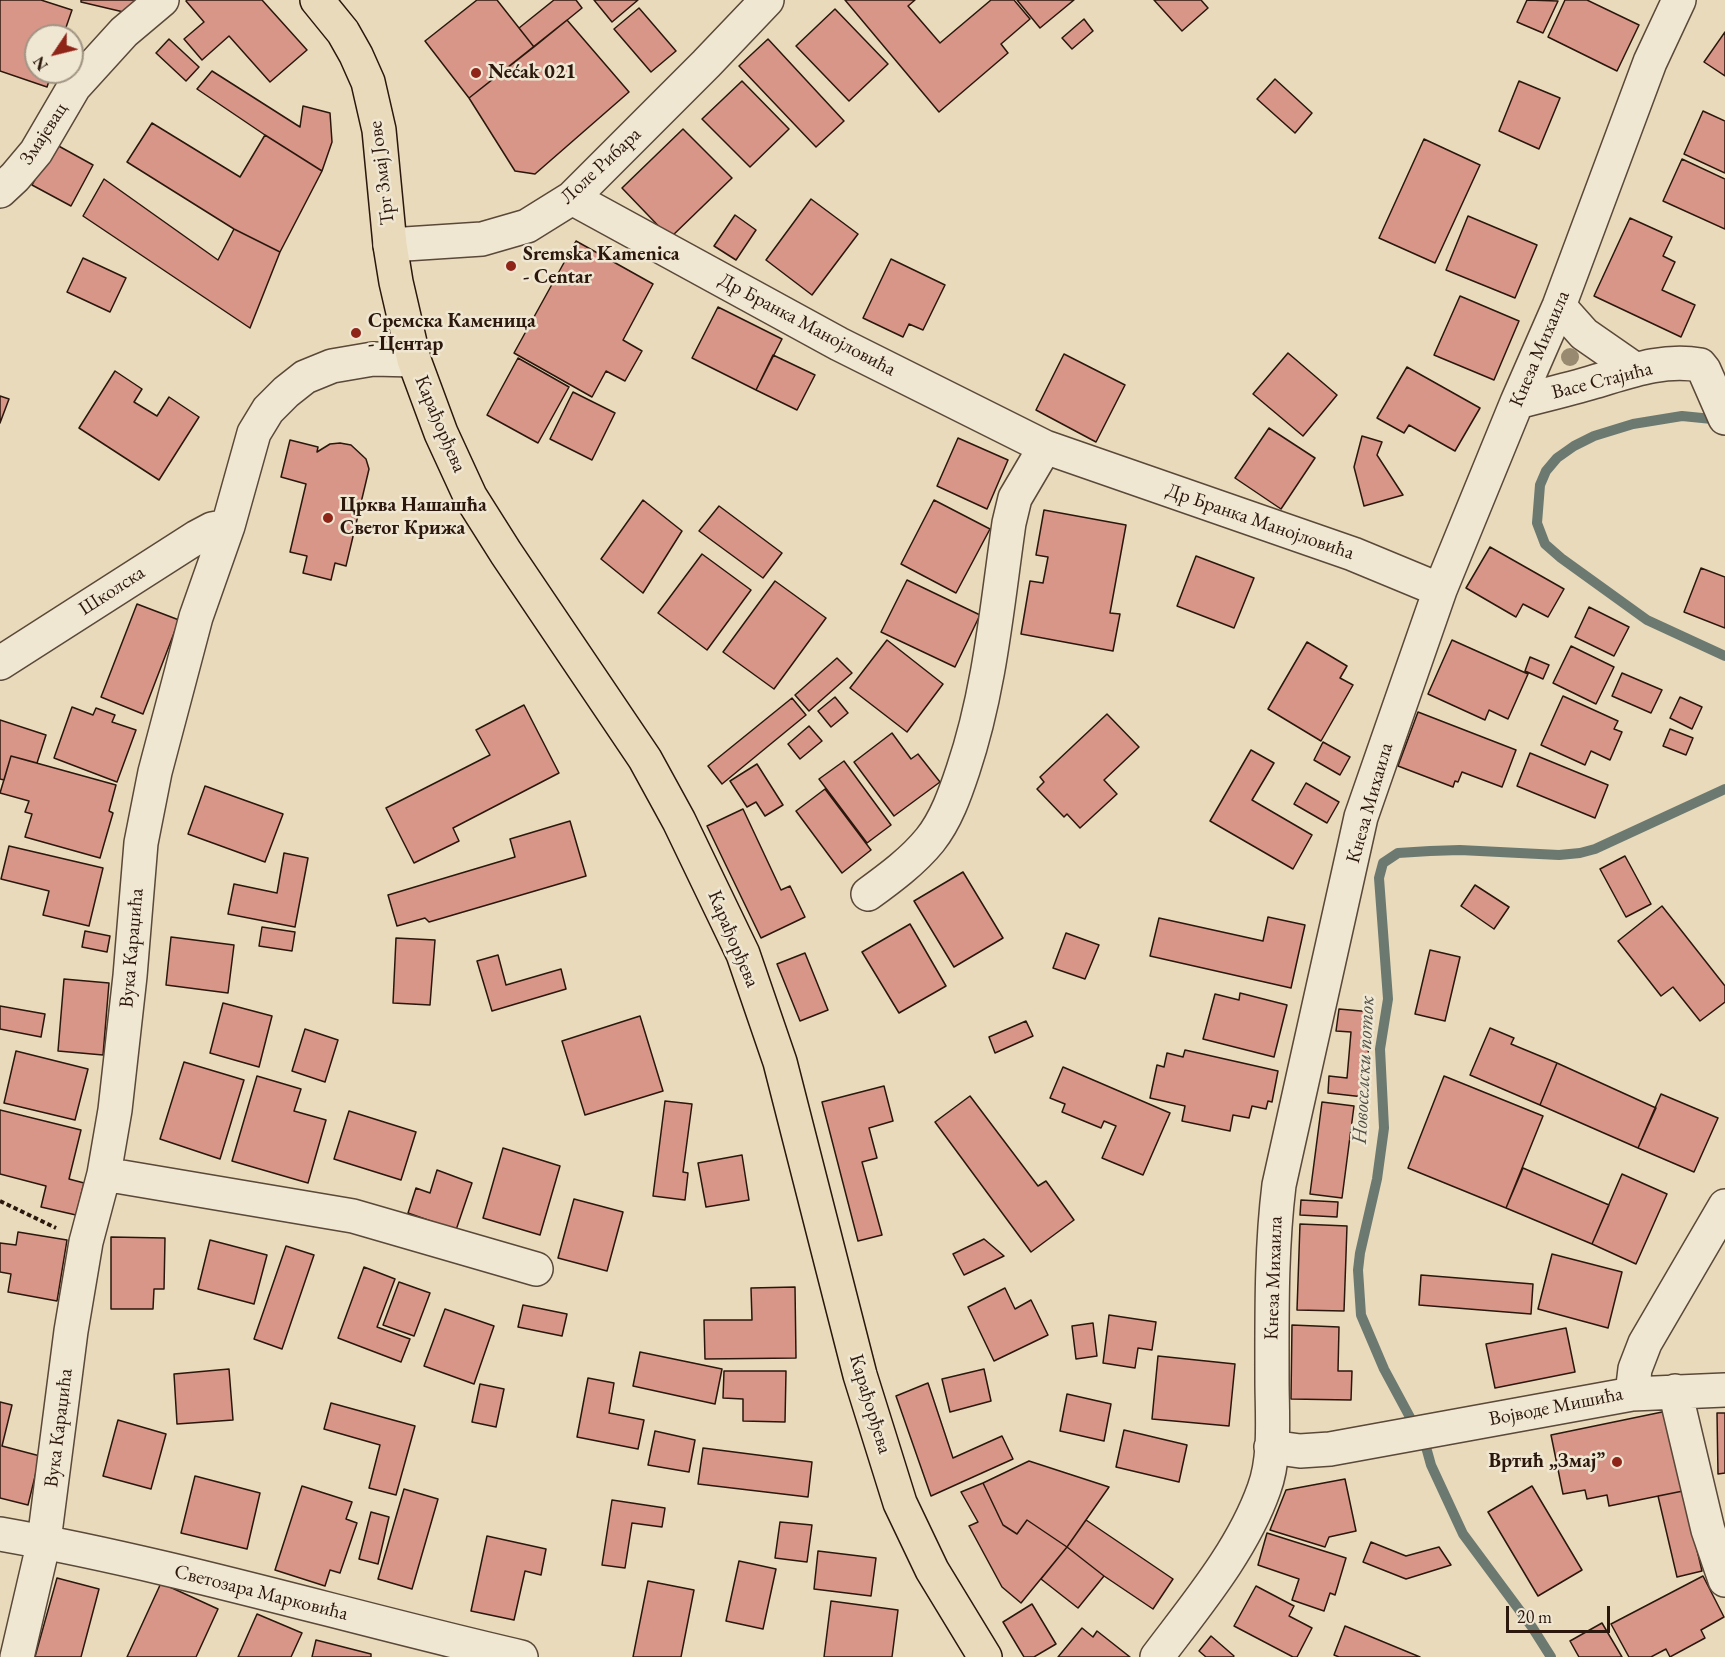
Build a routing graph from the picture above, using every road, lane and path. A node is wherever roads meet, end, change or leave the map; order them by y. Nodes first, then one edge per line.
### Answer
1 (162, 0) edge
2 (317, 0) edge
3 (767, 0) edge
4 (1679, 0) edge
5 (0, 190) edge
6 (572, 198) junction
7 (390, 245) junction
8 (1559, 306) junction
9 (414, 360) junction
10 (1634, 368) junction
11 (1517, 402) junction
12 (1725, 418) edge
13 (1045, 447) junction
14 (228, 526) junction
15 (1440, 590) junction
16 (0, 663) edge
17 (868, 894) dead end
18 (104, 1174) junction
19 (0, 1201) edge
20 (1725, 1206) edge
21 (86, 1242) junction
22 (536, 1269) dead end
23 (1725, 1390) edge
24 (1675, 1391) junction
25 (1632, 1394) junction
26 (1271, 1447) junction
27 (0, 1534) edge
28 (44, 1541) junction
29 (1725, 1580) edge
30 (16, 1657) edge
31 (521, 1657) edge
32 (985, 1657) edge
33 (1157, 1657) edge

1 - 5 street, Змајевац
2 - 7 main road, Трг Змај Јове
3 - 6 street, Лоле Рибара
4 - 8 street, Кнеза Михаила
6 - 7 street, Лоле Рибара
6 - 13 street, Др Бранка Манојловића
7 - 9 main road, Трг Змај Јове
8 - 10 street
8 - 11 street, Кнеза Михаила
9 - 14 street, Вука Караџића
9 - 32 main road, Карађорђева
10 - 11 street, Васе Стајића
10 - 12 street, Васе Стајића
11 - 15 street, Кнеза Михаила
13 - 15 street, Др Бранка Манојловића
13 - 17 street
14 - 16 street, Школска
14 - 18 street, Вука Караџића
15 - 26 street, Кнеза Михаила
18 - 21 street, Вука Караџића
18 - 22 street
19 - 21 path
20 - 25 street, Војводе Мишића
21 - 28 street, Вука Караџића
23 - 24 street
24 - 25 street
24 - 29 street
25 - 26 street, Војводе Мишића
26 - 33 street, Кнеза Михаила
27 - 28 street, Светозара Марковића
28 - 30 street, Вука Караџића
28 - 31 street, Светозара Марковића

